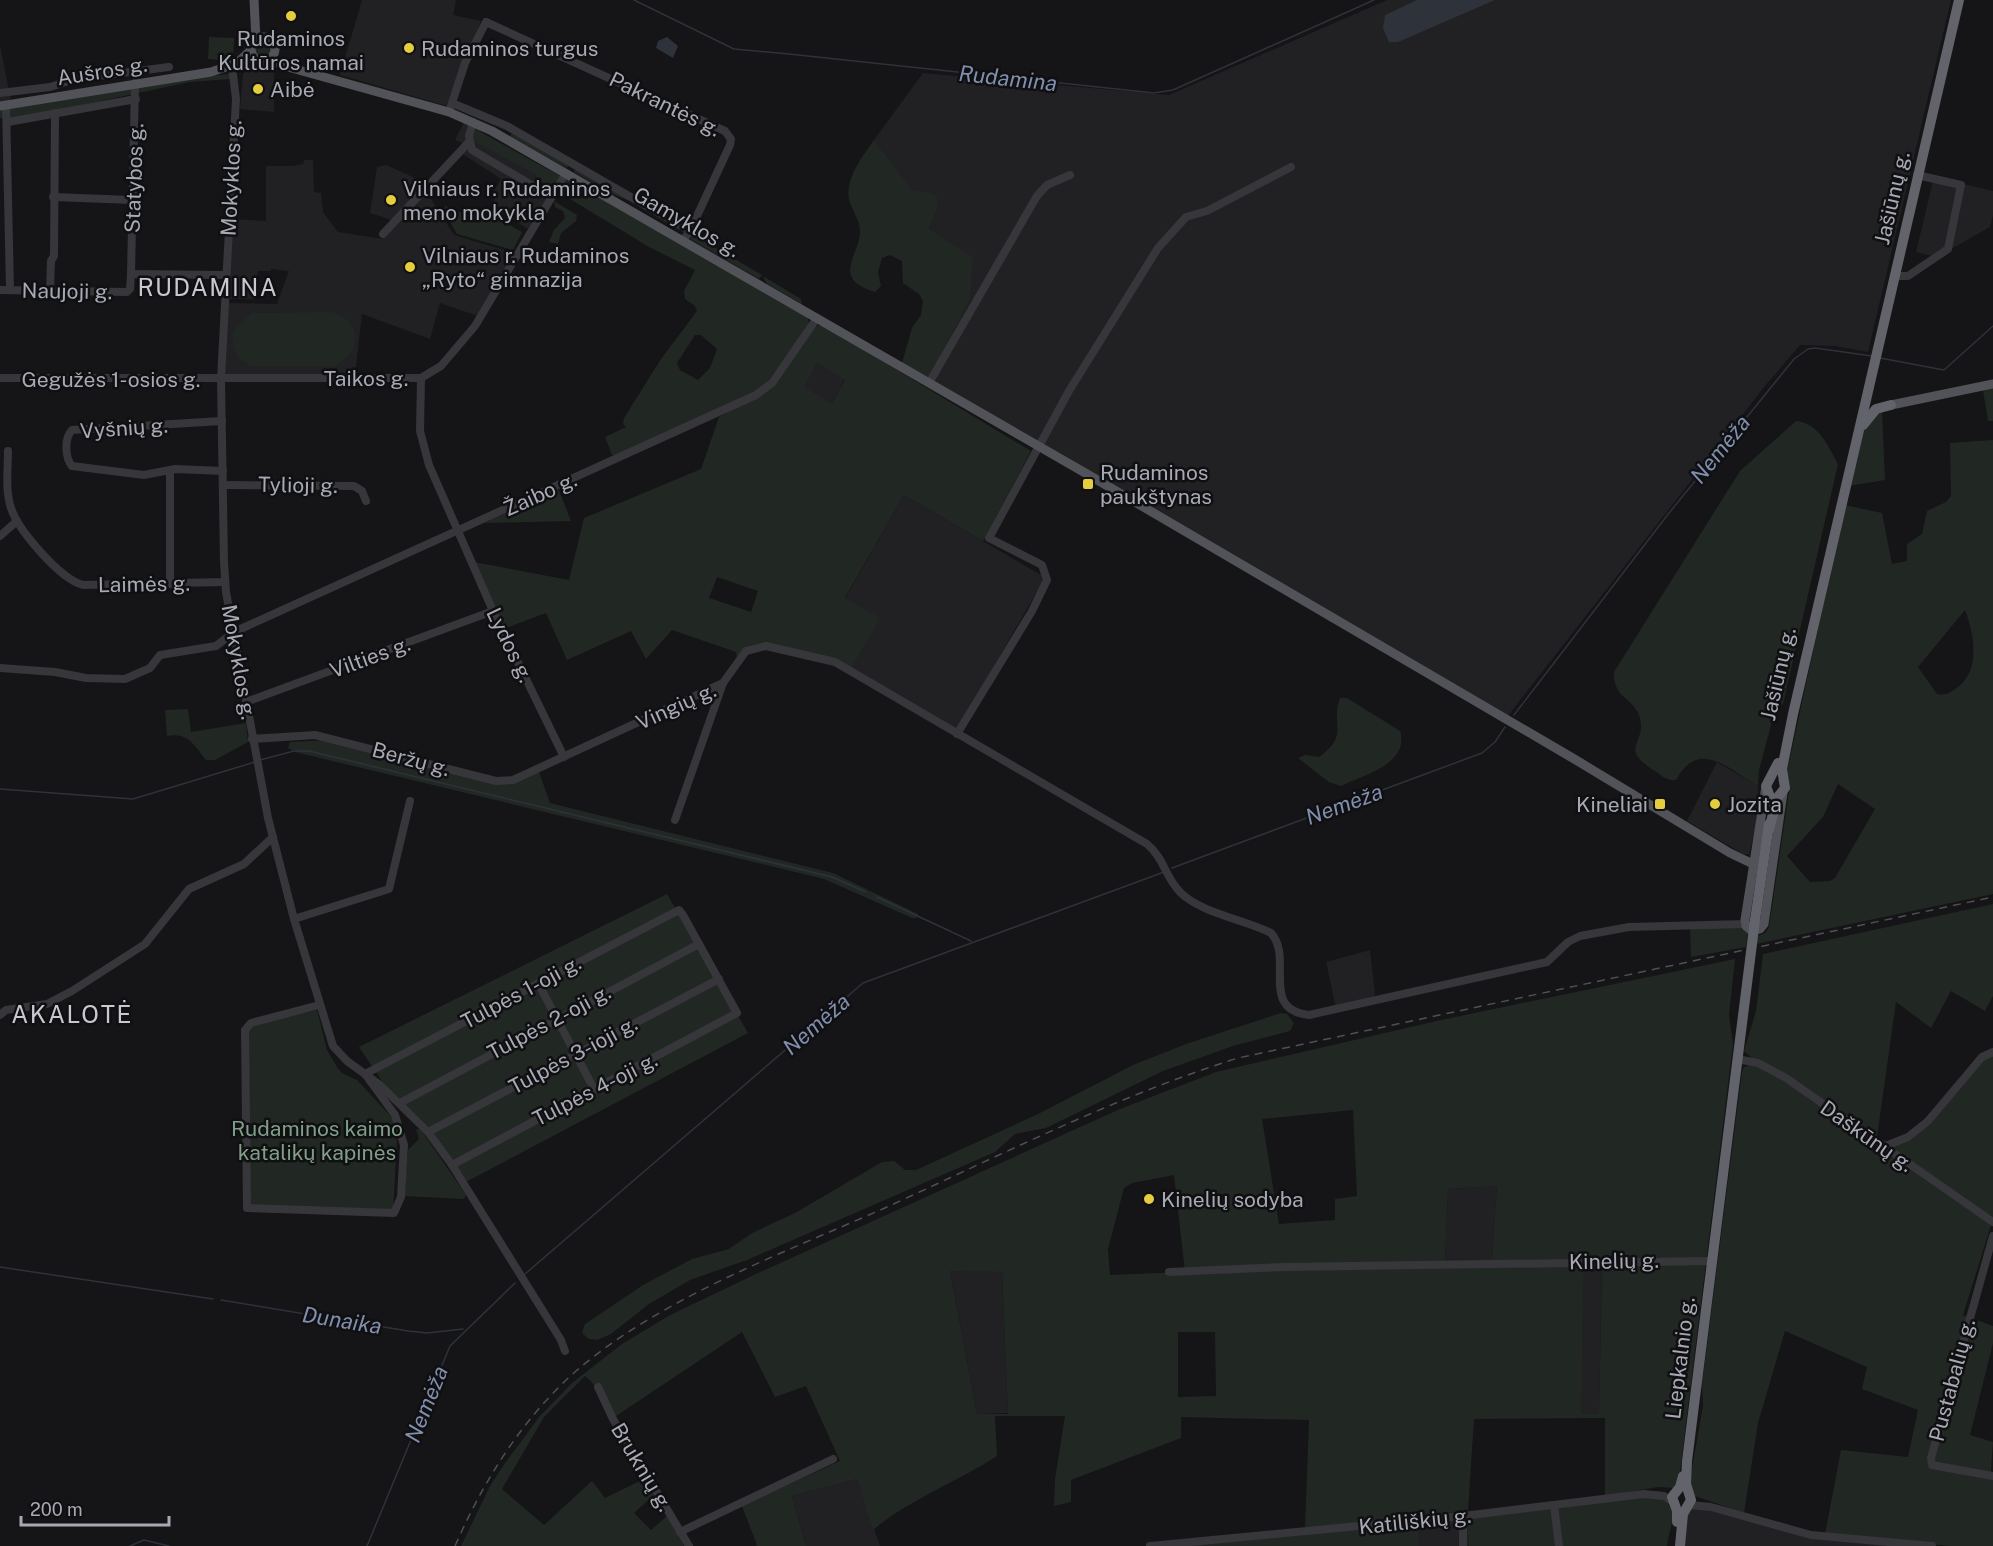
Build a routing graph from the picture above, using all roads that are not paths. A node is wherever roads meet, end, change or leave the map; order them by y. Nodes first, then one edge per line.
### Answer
1 (1959, 0) edge
2 (254, 4) edge
3 (260, 38) junction
4 (254, 55) junction
5 (272, 56) junction
6 (169, 67) dead end
7 (235, 67) junction
8 (92, 77) junction
9 (135, 83) junction
10 (94, 90) junction
11 (0, 93) edge
12 (136, 99) junction
13 (3, 105) edge
14 (450, 108) junction
15 (56, 113) junction
16 (5, 120) edge
17 (473, 122) junction
18 (469, 142) junction
19 (1291, 167) dead end
20 (566, 173) junction
21 (1070, 175) dead end
22 (1917, 175) junction
23 (550, 196) junction
24 (53, 197) junction
25 (132, 200) junction
26 (690, 231) junction
27 (383, 234) dead end
28 (683, 240) junction
29 (131, 274) junction
30 (225, 275) junction
31 (1894, 276) junction
32 (0, 290) edge
33 (10, 290) junction
34 (50, 291) junction
35 (817, 318) junction
36 (0, 378) edge
37 (422, 378) junction
38 (221, 379) junction
39 (929, 383) junction
40 (1993, 384) edge
41 (1870, 405) junction
42 (1891, 405) joint
43 (222, 421) junction
44 (1037, 446) junction
45 (8, 452) dead end
46 (170, 470) junction
47 (223, 471) junction
48 (223, 485) junction
49 (366, 501) dead end
50 (17, 521) junction
51 (457, 531) junction
52 (0, 536) edge
53 (225, 582) junction
54 (170, 584) junction
55 (493, 611) junction
56 (234, 632) junction
57 (0, 668) edge
58 (723, 683) junction
59 (246, 702) junction
60 (957, 734) junction
61 (252, 739) junction
62 (564, 757) junction
63 (1775, 788) junction
64 (410, 801) dead end
65 (675, 820) dead end
66 (273, 837) junction
67 (1753, 864) junction
68 (294, 919) junction
69 (1750, 922) junction
70 (699, 944) junction
71 (719, 979) junction
72 (538, 983) junction
73 (319, 1005) junction
74 (0, 1015) edge
75 (556, 1018) junction
76 (1992, 1051) edge
77 (575, 1053) junction
78 (1737, 1059) junction
79 (364, 1074) junction
80 (594, 1089) junction
81 (400, 1103) junction
82 (412, 1116) junction
83 (398, 1122) junction
84 (428, 1132) junction
85 (1882, 1147) junction
86 (452, 1165) junction
87 (1993, 1222) edge
88 (1993, 1236) edge
89 (1712, 1261) junction
90 (1169, 1272) dead end
91 (565, 1351) dead end
92 (598, 1387) dead end
93 (833, 1459) dead end
94 (1993, 1476) edge
95 (1682, 1499) junction
96 (1554, 1505) junction
97 (1463, 1516) junction
98 (680, 1532) junction
99 (689, 1546) edge
100 (1150, 1546) edge
101 (1463, 1546) edge
102 (1558, 1546) edge
103 (1674, 1546) edge
104 (1680, 1546) edge
105 (1923, 1546) edge
106 (1932, 1546) edge

1 - 22 highway, Jašiūnų g.
2 - 3 main road
3 - 4 main road
3 - 5 main road
4 - 5 main road, Gamyklos g.
4 - 7 main road, Aušros g.
5 - 14 main road, Gamyklos g.
6 - 8 street
7 - 9 main road, Aušros g.
7 - 30 street, Mokyklos g.
8 - 10 street
8 - 11 street
9 - 10 main road, Aušros g.
9 - 12 street, Statybos g.
10 - 13 main road, Aušros g.
12 - 15 street
12 - 25 street, Statybos g.
13 - 16 street
14 - 17 main road, Gamyklos g.
14 - 26 street
14 - 26 street, Pakrantės g.
15 - 16 street
15 - 24 street
16 - 33 street
17 - 18 street
17 - 20 main road, Gamyklos g.
18 - 23 street
18 - 27 street
19 - 44 street
20 - 23 street
20 - 28 main road, Gamyklos g.
21 - 39 street
22 - 31 highway, Jašiūnų g.
22 - 31 street
23 - 37 street
24 - 25 street
24 - 34 street
25 - 29 street, Statybos g.
26 - 28 street, Pakrantės g.
28 - 35 main road, Gamyklos g.
29 - 30 street, Naujoji g.
29 - 34 street, Naujoji g.
30 - 38 street, Mokyklos g.
31 - 41 highway, Jašiūnų g.
32 - 33 street, Naujoji g.
33 - 34 street, Naujoji g.
35 - 39 main road, Gamyklos g.
35 - 51 street, Žaibo g.
36 - 38 street, Gegužės 1-osios g.
37 - 38 street, Taikos g.
37 - 51 street, Taikos g.
38 - 43 street, Mokyklos g.
39 - 44 main road, Gamyklos g.
40 - 42 main road
41 - 42 highway
41 - 63 highway, Jašiūnų g.
41 - 63 highway, Jašiūnų g.
43 - 46 street, Vyšnių g.
43 - 47 street, Mokyklos g.
44 - 60 street
44 - 67 main road, Gamyklos g.
45 - 50 street, Laimės g.
46 - 47 street, Vyšnių g.
46 - 54 street
47 - 48 street, Mokyklos g.
48 - 49 street, Tylioji g.
48 - 53 street, Mokyklos g.
50 - 52 street
50 - 54 street, Laimės g.
51 - 55 street, Lydos g.
51 - 56 street, Žaibo g.
53 - 54 street, Laimės g.
53 - 56 street, Mokyklos g.
55 - 59 street, Vilties g.
55 - 62 street, Lydos g.
56 - 57 street, Žaibo g.
56 - 59 street, Mokyklos g.
58 - 60 street
58 - 62 street, Vingių g.
58 - 65 street, Vingių g.
59 - 61 street, Mokyklos g.
60 - 69 street
61 - 62 street, Beržų g.
61 - 66 street, Mokyklos g.
63 - 67 main road
63 - 69 highway, Jašiūnų g.
63 - 69 main road
64 - 68 street
66 - 68 street, Mokyklos g.
66 - 74 street
67 - 69 main road
68 - 73 street, Mokyklos g.
69 - 78 highway, Jašiūnų g., bridge
70 - 71 street
70 - 72 street, Tulpės 1-oji g.
70 - 75 street, Tulpės 2-oji g.
71 - 77 street, Tulpės 3-ioji g.
71 - 80 street, Tulpės 4-oji g.
72 - 75 street
72 - 79 street, Tulpės 1-oji g.
73 - 79 street, Mokyklos g.
73 - 83 street
75 - 77 street
75 - 81 street, Tulpės 2-oji g.
76 - 85 street
77 - 80 street
77 - 84 street, Tulpės 3-ioji g.
78 - 85 street, Daškūnų g.
78 - 89 highway, Liepkalnio g.
79 - 81 street, Mokyklos g.
79 - 83 street
80 - 86 street, Tulpės 4-oji g.
81 - 82 street, Mokyklos g.
82 - 83 street
82 - 84 street, Mokyklos g.
84 - 86 street, Mokyklos g.
85 - 87 street, Daškūnų g.
86 - 91 street, Mokyklos g.
88 - 94 street, Pustabalių g.
89 - 90 street, Kinelių g.
89 - 95 highway, Liepkalnio g.
92 - 98 street, Bruknių g.
93 - 98 street
95 - 96 street, Katiliškių g.
95 - 103 highway, Liepkalnio g.
95 - 104 highway, Liepkalnio g.
95 - 105 street, Katiliškių g.
96 - 97 street, Katiliškių g.
96 - 102 street
97 - 100 street, Katiliškių g.
97 - 101 street
98 - 99 street, Bruknių g.
105 - 106 street, Katiliškių g.

